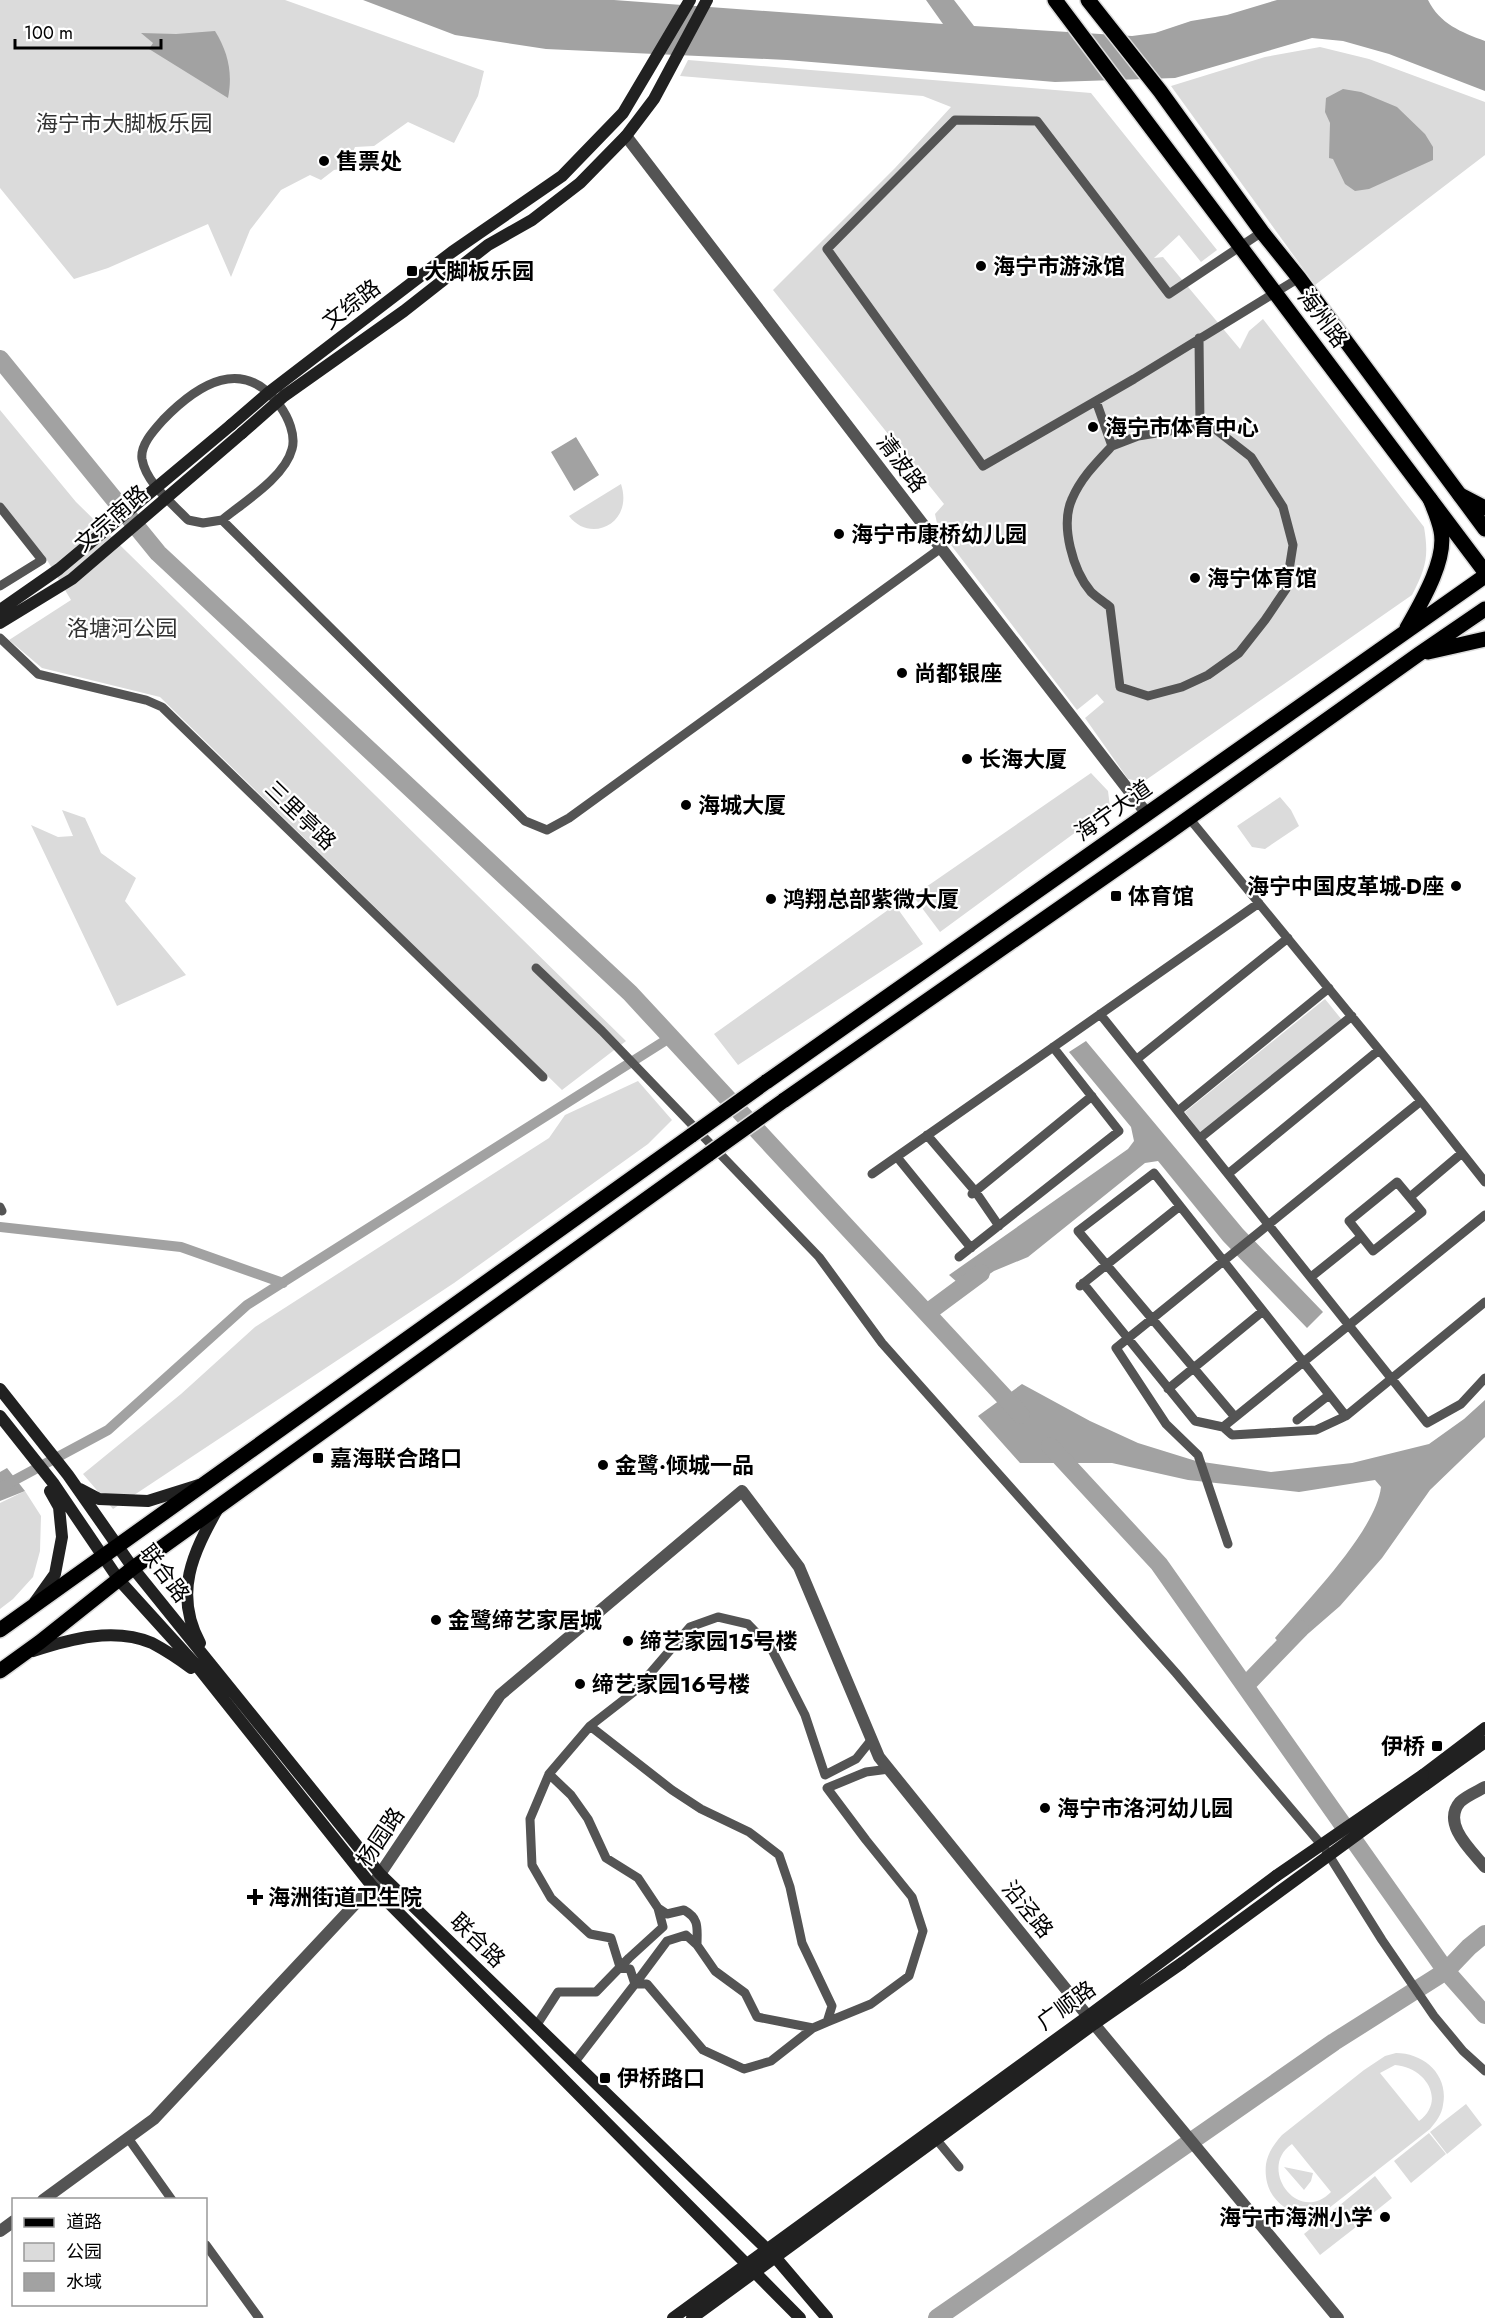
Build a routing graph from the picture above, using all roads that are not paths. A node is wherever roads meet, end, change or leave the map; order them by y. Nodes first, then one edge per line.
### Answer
1 (690, 0) edge
2 (1088, 0) edge
3 (705, 4) edge
4 (1060, 6) edge
5 (626, 136) junction
6 (1262, 232) junction
7 (1240, 246) junction
8 (1299, 278) junction
9 (1275, 293) junction
10 (1199, 338) junction
11 (268, 393) junction
12 (1096, 401) junction
13 (278, 403) junction
14 (1200, 426) junction
15 (1112, 446) junction
16 (1460, 495) junction
17 (1431, 499) junction
18 (0, 507) edge
19 (1485, 508) edge
20 (222, 520) junction
21 (1485, 528) edge
22 (941, 549) junction
23 (1485, 574) edge
24 (0, 586) edge
25 (1485, 609) edge
26 (0, 610) edge
27 (0, 623) edge
28 (1405, 633) junction
29 (0, 638) edge
30 (1485, 639) edge
31 (1419, 654) junction
32 (1147, 814) junction
33 (1189, 818) junction
34 (1259, 903) junction
35 (1288, 938) junction
36 (536, 968) dead end
37 (1329, 988) junction
38 (1100, 1014) junction
39 (1352, 1016) junction
40 (1053, 1047) junction
41 (1379, 1050) junction
42 (1137, 1059) junction
43 (543, 1077) dead end
44 (1092, 1096) junction
45 (1421, 1101) junction
46 (1178, 1111) junction
47 (927, 1136) junction
48 (1200, 1138) junction
49 (1462, 1153) junction
50 (897, 1156) junction
51 (872, 1174) dead end
52 (1228, 1174) junction
53 (1485, 1182) edge
54 (973, 1193) junction
55 (1410, 1197) junction
56 (1180, 1206) junction
57 (1485, 1215) edge
58 (999, 1226) junction
59 (1265, 1227) junction
60 (1361, 1237) junction
61 (971, 1248) junction
62 (959, 1257) dead end
63 (1223, 1261) junction
64 (1107, 1265) junction
65 (1311, 1277) junction
66 (1485, 1302) edge
67 (1263, 1311) junction
68 (1152, 1318) junction
69 (1349, 1325) junction
70 (1127, 1339) junction
71 (1303, 1362) junction
72 (1193, 1368) junction
73 (1392, 1378) junction
74 (1485, 1378) edge
75 (0, 1389) edge
76 (1168, 1389) junction
77 (1329, 1395) junction
78 (0, 1416) edge
79 (1346, 1416) junction
80 (1235, 1418) junction
81 (1298, 1420) dead end
82 (1223, 1427) junction
83 (206, 1483) junction
84 (51, 1485) junction
85 (76, 1487) junction
86 (742, 1491) joint
87 (218, 1508) junction
88 (1228, 1544) dead end
89 (118, 1545) junction
90 (102, 1556) junction
91 (133, 1568) junction
92 (119, 1580) junction
93 (32, 1607) junction
94 (0, 1630) edge
95 (23, 1654) junction
96 (0, 1671) edge
97 (210, 1674) junction
98 (590, 1726) junction
99 (1485, 1728) edge
100 (872, 1738) junction
101 (1485, 1742) edge
102 (889, 1769) junction
103 (549, 1774) junction
104 (1424, 1780) junction
105 (1485, 1787) edge
106 (1485, 1868) edge
107 (380, 1874) junction
108 (372, 1886) junction
109 (658, 1908) junction
110 (697, 1945) junction
111 (620, 1967) junction
112 (635, 1984) junction
113 (1091, 2020) junction
114 (827, 2022) junction
115 (536, 2026) junction
116 (813, 2028) junction
117 (574, 2063) junction
118 (1485, 2071) edge
119 (128, 2138) junction
120 (936, 2139) junction
121 (959, 2167) dead end
122 (44, 2198) edge
123 (171, 2198) edge
124 (207, 2246) edge
125 (771, 2253) junction
126 (751, 2267) junction
127 (259, 2318) edge
128 (673, 2318) edge
129 (692, 2318) edge
130 (800, 2318) edge
131 (827, 2318) edge
132 (1338, 2318) edge

1 - 11 main road, 文综路
2 - 6 main road, 海州路
3 - 5 main road, 文宗南路
4 - 7 main road, 海州路
5 - 13 main road, 文宗南路
5 - 22 street, 清波路
6 - 7 street
6 - 8 main road, 海州路
7 - 9 main road, 海州路
7 - 12 street
8 - 9 street
8 - 16 main road, 海州路
9 - 10 street
9 - 17 main road, 海州路
10 - 12 street
10 - 14 street
11 - 13 street
11 - 20 street
11 - 26 main road, 文综路, bridge
12 - 15 street
13 - 20 street
13 - 27 main road, 文宗南路, bridge
14 - 15 street
14 - 15 street
16 - 19 main road
16 - 21 main road, 海州路
17 - 23 main road, 海州路
17 - 28 main road
18 - 24 street
20 - 22 street
22 - 32 street, 清波路
23 - 28 main road, 海宁大道
25 - 31 main road
28 - 32 main road, 海宁大道
29 - 43 street, 三里亭路
30 - 31 main road
31 - 33 main road
32 - 83 main road, 海宁大道, bridge
33 - 34 street
33 - 87 main road, bridge
34 - 35 street
34 - 38 street
35 - 37 street
35 - 42 street
36 - 118 street
37 - 39 street
37 - 46 street
38 - 40 street
38 - 42 street
39 - 41 street
39 - 48 street
40 - 44 street
40 - 47 street
41 - 45 street
41 - 52 street
42 - 46 street
44 - 54 street
44 - 58 street
45 - 49 street
45 - 59 street
46 - 48 street
47 - 50 street
47 - 54 street
48 - 52 street
49 - 53 street
49 - 55 street
50 - 51 street
50 - 61 street
52 - 59 street
54 - 58 street
55 - 60 street
55 - 60 street
56 - 63 street
56 - 64 street
56 - 64 street
57 - 69 street
58 - 61 street
59 - 63 street
59 - 65 street
60 - 65 street
61 - 62 street
63 - 67 street
63 - 68 street
64 - 68 street
64 - 70 street
65 - 69 street
66 - 73 street
67 - 71 street
67 - 72 street
68 - 70 street
68 - 72 street
69 - 71 street
69 - 73 street
70 - 76 street
70 - 88 street
71 - 77 street
71 - 80 street
72 - 76 street
72 - 80 street
73 - 74 street
73 - 79 street
75 - 85 main road, 联合路
76 - 82 street
77 - 79 street
77 - 81 street
78 - 84 main road
79 - 82 street
80 - 82 street
83 - 85 main road
83 - 89 main road, 海宁大道
84 - 90 main road
84 - 93 main road
85 - 89 main road, 联合路
86 - 100 street, 沿泾路
86 - 107 street, 杨园路
87 - 91 main road
87 - 97 main road
89 - 90 main road, 海宁大道
89 - 91 main road, 联合路
90 - 92 main road
90 - 93 main road, 海宁大道
91 - 92 main road
91 - 97 main road, 联合路
92 - 95 main road
92 - 97 main road
93 - 94 main road, 海宁大道
95 - 96 main road
95 - 97 main road
97 - 107 main road, 联合路
97 - 108 main road
98 - 100 street
98 - 103 street
98 - 114 street
99 - 104 main road, 广顺路
100 - 102 street, 沿泾路
101 - 104 main road, 广顺路
102 - 113 street, 沿泾路
102 - 114 street
103 - 109 street
103 - 111 street
104 - 113 main road, 广顺路, bridge
104 - 113 main road, 广顺路, bridge
105 - 106 street
107 - 108 street, 杨园路
107 - 115 main road, 联合路
108 - 119 street, 杨园路
108 - 126 main road
109 - 110 street
109 - 111 street
110 - 112 street
110 - 116 street
111 - 112 street
111 - 115 street
112 - 116 street
112 - 117 street
113 - 120 main road, 广顺路
113 - 125 main road, 广顺路
113 - 132 street, 沿泾路
114 - 116 street
115 - 117 main road, 联合路
117 - 125 main road, 联合路
119 - 122 street, 杨园路
119 - 123 street
120 - 121 street
120 - 125 main road, 广顺路
124 - 127 street
125 - 126 main road, 广顺路
125 - 131 main road, 联合路
126 - 128 main road, 广顺路
126 - 129 main road, 广顺路
126 - 130 main road

